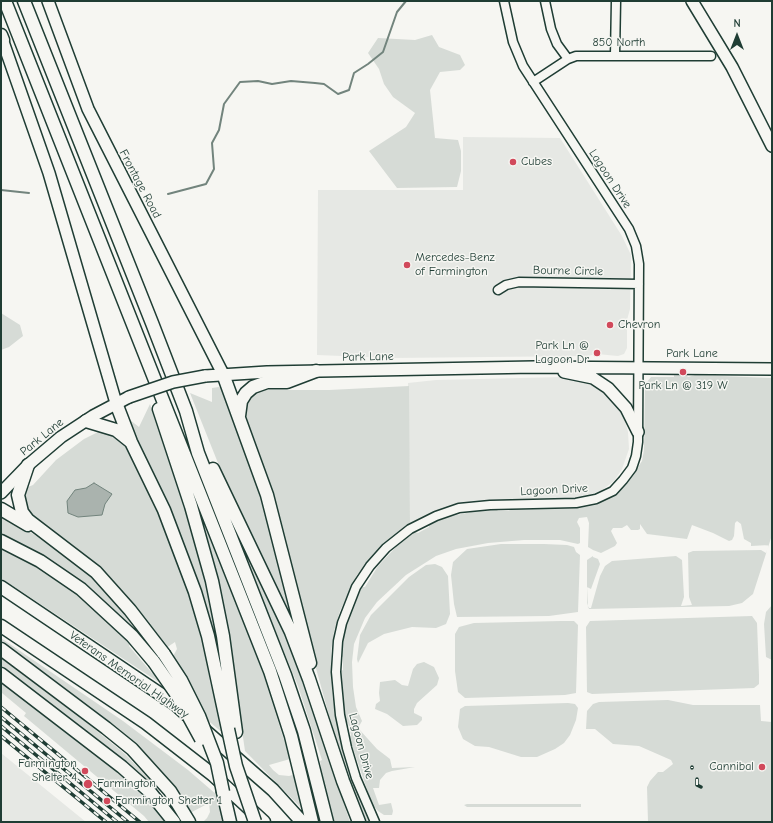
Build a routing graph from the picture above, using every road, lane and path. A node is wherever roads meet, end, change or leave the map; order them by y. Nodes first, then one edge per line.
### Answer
1 (5, 1) edge
2 (24, 1) edge
3 (30, 1) edge
4 (48, 1) edge
5 (504, 1) edge
6 (545, 1) edge
7 (616, 1) edge
8 (692, 1) edge
9 (2, 37) edge
10 (615, 55) junction
11 (711, 56) dead end
12 (568, 59) junction
13 (533, 82) junction
14 (56, 83) junction
15 (772, 146) edge
16 (639, 284) junction
17 (498, 290) dead end
18 (146, 362) junction
19 (639, 366) junction
20 (534, 367) junction
21 (772, 369) edge
22 (316, 371) junction
23 (223, 374) junction
24 (116, 403) junction
25 (186, 411) junction
26 (86, 421) junction
27 (241, 425) junction
28 (638, 432) junction
29 (131, 442) junction
30 (28, 465) junction
31 (1, 493) edge
32 (1, 509) edge
33 (50, 537) junction
34 (1, 541) edge
35 (1, 587) edge
36 (1, 626) edge
37 (1, 649) edge
38 (1, 674) edge
39 (325, 727) junction
40 (232, 731) junction
41 (223, 792) junction
42 (189, 821) edge
43 (174, 822) edge
44 (230, 822) edge
45 (255, 822) edge
46 (264, 822) edge
47 (302, 822) edge
48 (312, 822) edge
49 (327, 822) edge
50 (358, 822) edge
51 (375, 822) edge

1 - 18 highway
2 - 14 highway
3 - 14 highway
4 - 23 main road, Frontage Road
5 - 13 street, Lagoon Drive
6 - 12 street
7 - 10 street
8 - 15 main road
9 - 24 main road
10 - 11 street, 850 North
10 - 12 street, 850 North
12 - 13 street, 850 North
13 - 16 street, Lagoon Drive
14 - 25 highway
16 - 17 street, Bourne Circle
16 - 19 street, Lagoon Drive
18 - 40 highway
18 - 48 highway
19 - 20 main road, Park Lane
19 - 21 main road, Park Lane
19 - 28 street, Lagoon Drive
20 - 22 main road, Park Lane
20 - 28 main road
22 - 23 main road, Park Lane
22 - 27 highway
23 - 24 main road, Park Lane, bridge
23 - 27 highway
24 - 26 main road, Park Lane
24 - 29 highway
25 - 39 highway
25 - 49 highway
26 - 29 highway
26 - 30 main road, Park Lane
27 - 39 highway
28 - 51 street, Lagoon Drive
29 - 40 highway
30 - 31 main road, Park Lane
30 - 33 highway
32 - 33 highway
33 - 41 highway, bridge
34 - 41 highway, bridge
35 - 47 highway, Veterans Memorial Highway
36 - 46 highway
37 - 42 highway
38 - 43 highway
39 - 50 highway
40 - 45 highway, bridge
41 - 44 highway

